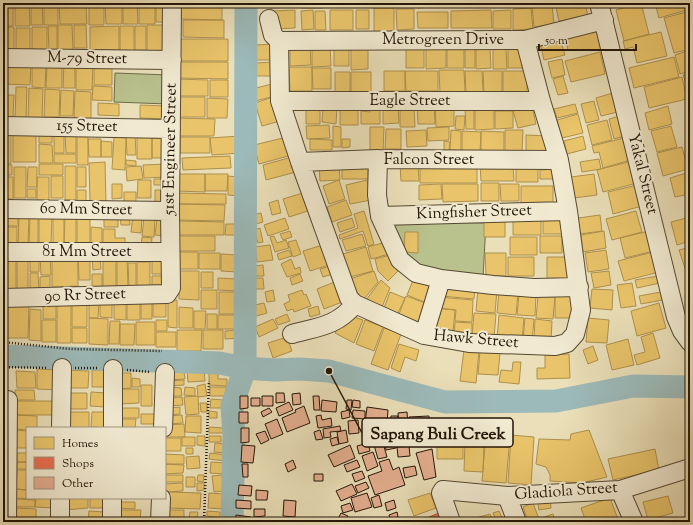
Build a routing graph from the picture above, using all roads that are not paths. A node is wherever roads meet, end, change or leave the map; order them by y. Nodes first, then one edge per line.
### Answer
1 (172, 3) edge
2 (602, 11) edge
3 (270, 19) dead end
4 (525, 40) junction
5 (279, 41) junction
6 (3, 58) edge
7 (172, 60) junction
8 (280, 101) junction
9 (541, 101) junction
10 (3, 126) edge
11 (171, 129) junction
12 (378, 159) junction
13 (559, 160) junction
14 (300, 162) junction
15 (3, 209) edge
16 (170, 211) junction
17 (568, 211) junction
18 (380, 216) junction
19 (3, 252) edge
20 (170, 252) junction
21 (441, 278) junction
22 (579, 287) junction
23 (167, 294) joint
24 (3, 298) edge
25 (355, 304) junction
26 (292, 334) dead end
27 (424, 335) junction
28 (690, 342) edge
29 (62, 368) road end
30 (113, 369) road end
31 (165, 373) road end
32 (8, 400) dead end
33 (61, 427) edge
34 (112, 427) edge
35 (163, 427) edge
36 (690, 468) edge
37 (620, 490) junction
38 (507, 496) junction
39 (60, 499) edge
40 (112, 499) edge
41 (161, 499) edge
42 (7, 522) edge
43 (60, 522) edge
44 (112, 522) edge
45 (160, 522) edge
46 (451, 522) edge
47 (517, 522) edge
48 (634, 522) edge

1 - 7 street, 51st Engineer Street
2 - 4 street, Metrogreen Drive
2 - 28 street, Yakal Street
3 - 5 street
4 - 5 street, Metrogreen Drive
4 - 9 street, Hawk Street
5 - 8 street
6 - 7 street, M-79 Street
7 - 11 street, 51st Engineer Street
8 - 9 street, Eagle Street
8 - 14 street
9 - 13 street, Hawk Street
10 - 11 street, 155 Street
11 - 16 street, 51st Engineer Street
12 - 13 street, Falcon Street
12 - 14 street, Falcon Street
12 - 18 street
13 - 17 street, Hawk Street
14 - 25 street
15 - 16 street, 60 Mm Street
16 - 20 street, 51st Engineer Street
17 - 18 street, Kingfisher Street
17 - 22 street, Hawk Street
18 - 21 street
19 - 20 street, 81 Mm Street
20 - 23 street, 51st Engineer Street
21 - 22 street
21 - 27 street
22 - 27 street, Hawk Street
23 - 24 street, 90 Rr Street
25 - 26 street
25 - 27 street, Hawk Street
29 - 33 street
30 - 34 street
31 - 35 street
32 - 42 street
36 - 37 street, Gladiola Street
37 - 38 street, Gladiola Street
37 - 48 street
38 - 46 street, Gladiola Street
38 - 47 street
39 - 43 street
40 - 44 street
41 - 45 street

